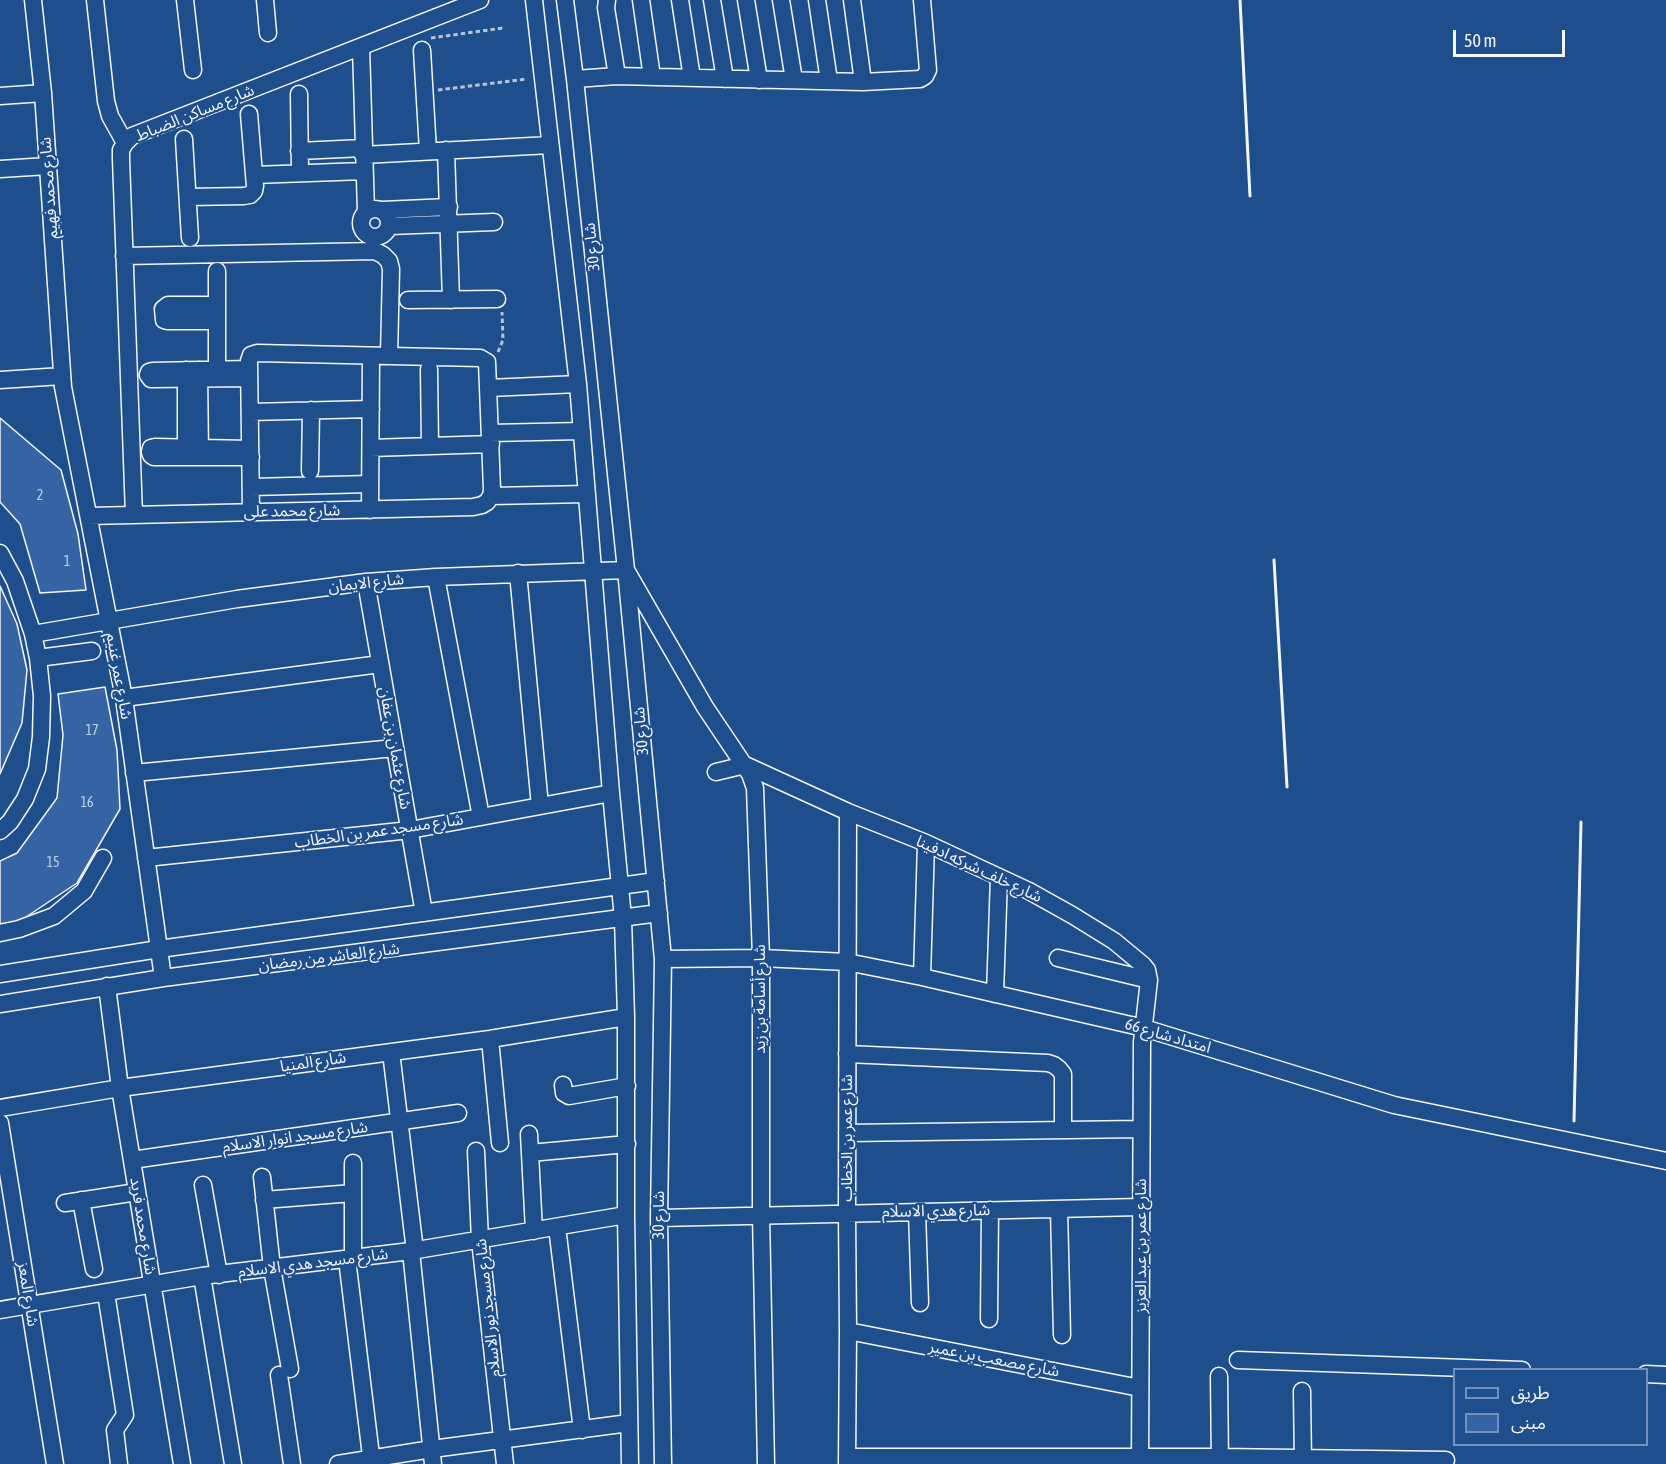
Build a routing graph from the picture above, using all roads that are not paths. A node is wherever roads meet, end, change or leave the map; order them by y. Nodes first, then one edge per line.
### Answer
1 (33, 0) edge
2 (95, 0) edge
3 (185, 0) edge
4 (266, 0) edge
5 (480, 0) edge
6 (534, 0) edge
7 (565, 0) edge
8 (607, 0) edge
9 (641, 0) edge
10 (680, 0) edge
11 (712, 0) edge
12 (746, 0) edge
13 (781, 0) edge
14 (817, 0) edge
15 (852, 0) edge
16 (922, 0) edge
17 (268, 33) dead end
18 (361, 47) junction
19 (422, 50) road end
20 (193, 70) dead end
21 (617, 76) junction
22 (652, 77) junction
23 (692, 78) junction
24 (575, 79) junction
25 (725, 79) junction
26 (759, 80) junction
27 (794, 80) junction
28 (829, 81) junction
29 (863, 82) junction
30 (43, 93) junction
31 (299, 94) dead end
32 (0, 96) edge
33 (249, 114) dead end
34 (184, 139) dead end
35 (125, 143) junction
36 (550, 144) junction
37 (446, 150) junction
38 (299, 151) junction
39 (428, 151) junction
40 (364, 158) junction
41 (48, 166) junction
42 (0, 170) edge
43 (300, 173) junction
44 (254, 175) junction
45 (188, 197) junction
46 (374, 211) junction
47 (449, 215) junction
48 (494, 222) dead end
49 (390, 226) junction
50 (190, 238) dead end
51 (124, 256) junction
52 (217, 271) dead end
53 (497, 299) road end
54 (408, 300) dead end
55 (451, 300) junction
56 (371, 356) junction
57 (389, 356) junction
58 (429, 369) dead end
59 (249, 373) junction
60 (217, 374) junction
61 (62, 376) junction
62 (0, 380) edge
63 (578, 384) junction
64 (489, 388) junction
65 (370, 409) junction
66 (311, 410) junction
67 (250, 412) junction
68 (582, 431) junction
69 (490, 439) junction
70 (430, 446) junction
71 (370, 448) junction
72 (250, 453) junction
73 (310, 471) dead end
74 (370, 484) junction
75 (251, 487) junction
76 (491, 493) junction
77 (587, 494) junction
78 (370, 510) junction
79 (251, 512) junction
80 (134, 515) junction
81 (89, 516) junction
82 (0, 553) edge
83 (626, 570) junction
84 (593, 571) junction
85 (518, 573) junction
86 (436, 577) junction
87 (366, 582) junction
88 (109, 621) junction
89 (33, 634) junction
90 (92, 651) dead end
91 (38, 658) junction
92 (380, 664) junction
93 (124, 698) junction
94 (395, 748) junction
95 (745, 765) junction
96 (716, 772) dead end
97 (134, 773) junction
98 (611, 793) junction
99 (540, 806) junction
100 (848, 812) junction
101 (481, 817) junction
102 (3, 822) edge
103 (410, 830) junction
104 (926, 843) junction
105 (103, 858) dead end
106 (146, 858) junction
107 (999, 877) junction
108 (656, 881) junction
109 (620, 886) junction
110 (424, 913) junction
111 (659, 913) junction
112 (623, 918) junction
113 (0, 933) edge
114 (159, 949) junction
115 (760, 958) junction
116 (1058, 958) dead end
117 (663, 959) junction
118 (847, 962) junction
119 (0, 974) edge
120 (922, 977) junction
121 (163, 978) junction
122 (1149, 980) junction
123 (107, 986) junction
124 (995, 994) junction
125 (0, 1004) edge
126 (626, 1017) junction
127 (1144, 1028) junction
128 (490, 1039) junction
129 (391, 1052) junction
130 (847, 1054) junction
131 (563, 1085) dead end
132 (627, 1086) junction
133 (120, 1088) junction
134 (0, 1108) edge
135 (458, 1113) dead end
136 (399, 1122) junction
137 (0, 1123) edge
138 (1141, 1129) junction
139 (1063, 1130) junction
140 (847, 1133) junction
141 (529, 1134) dead end
142 (500, 1143) dead end
143 (627, 1144) junction
144 (476, 1151) dead end
145 (530, 1153) junction
146 (132, 1160) junction
147 (1666, 1161) edge
148 (353, 1163) dead end
149 (262, 1177) dead end
150 (203, 1185) dead end
151 (137, 1192) junction
152 (353, 1193) junction
153 (264, 1200) junction
154 (1141, 1207) junction
155 (1059, 1209) junction
156 (990, 1210) junction
157 (917, 1212) junction
158 (847, 1213) junction
159 (626, 1215) junction
160 (761, 1215) junction
161 (659, 1218) junction
162 (557, 1227) junction
163 (534, 1231) junction
164 (480, 1240) junction
165 (413, 1251) junction
166 (350, 1259) junction
167 (272, 1268) junction
168 (94, 1269) dead end
169 (210, 1276) junction
170 (152, 1285) junction
171 (106, 1293) junction
172 (920, 1303) dead end
173 (29, 1305) junction
174 (0, 1310) edge
175 (988, 1319) dead end
176 (848, 1331) junction
177 (1062, 1335) dead end
178 (1238, 1359) dead end
179 (1470, 1368) edge
180 (1648, 1374) edge
181 (1666, 1375) edge
182 (1219, 1376) dead end
183 (1140, 1388) junction
184 (1302, 1391) dead end
185 (629, 1423) junction
186 (582, 1430) junction
187 (503, 1441) junction
188 (432, 1457) edge
189 (847, 1460) edge
190 (893, 1460) edge
191 (1060, 1460) edge
192 (1140, 1460) edge
193 (1220, 1460) edge
194 (1446, 1460) dead end
195 (371, 1461) edge
196 (1303, 1461) edge
197 (1394, 1461) edge
198 (55, 1464) edge
199 (119, 1464) edge
200 (182, 1464) edge
201 (233, 1464) edge
202 (292, 1464) edge
203 (338, 1464) edge
204 (505, 1464) edge
205 (630, 1464) edge
206 (663, 1464) edge
207 (766, 1464) edge

1 - 30 street, شارع محمد فهيم
2 - 35 street
3 - 20 street
4 - 17 street
5 - 18 street, شارع مساكن الضباط
6 - 36 street, شارع 30
7 - 24 street, شارع 30
8 - 21 street
9 - 22 street
10 - 23 street
11 - 25 street
12 - 26 street
13 - 27 street
14 - 28 street
15 - 29 street
16 - 29 street
18 - 35 street, شارع مساكن الضباط
18 - 40 street
19 - 39 street
21 - 22 street
21 - 24 street
22 - 23 street
23 - 25 street
24 - 83 street, شارع 30
25 - 26 street
26 - 27 street
27 - 28 street
28 - 29 street
30 - 32 street
30 - 41 street, شارع محمد فهيم
31 - 38 street
33 - 44 street
34 - 45 street
35 - 51 street, شارع مساكن الضباط
36 - 37 street
36 - 63 street, شارع 30
37 - 39 street
37 - 47 street
38 - 40 street
38 - 43 street
39 - 40 street
40 - 43 street
40 - 46 street
41 - 42 street
41 - 61 street, شارع محمد فهيم
43 - 44 street
44 - 45 street
45 - 50 street
46 - 47 street
46 - 49 street
46 - 49 street
47 - 48 street
47 - 49 street
47 - 55 street
51 - 57 street
51 - 80 street, شارع مساكن الضباط
52 - 60 street
53 - 55 street
54 - 55 street
56 - 57 street
56 - 59 street
56 - 65 street
57 - 64 street
58 - 70 street
59 - 60 street
59 - 67 street
60 - 72 street
61 - 62 street
61 - 81 street, شارع عمر غنيم
63 - 64 street
63 - 68 street, شارع 30
64 - 69 street
65 - 66 street
65 - 71 street
66 - 67 street
66 - 73 street
67 - 72 street
68 - 69 street
68 - 77 street, شارع 30
69 - 70 street
69 - 76 street
70 - 71 street
71 - 74 street
72 - 75 street
74 - 75 street
74 - 78 street
75 - 79 street
76 - 77 street, شارع محمد على
76 - 78 street, شارع محمد على
77 - 84 street, شارع 30
78 - 79 street, شارع محمد على
79 - 80 street, شارع محمد على
80 - 81 street, شارع محمد على
81 - 88 street, شارع عمر غنيم
82 - 89 street
83 - 84 street, شارع الايمان
83 - 95 street, شارع أسامة بن زيد
83 - 108 street, شارع 30
84 - 85 street, شارع الايمان
84 - 98 street, شارع 30
85 - 86 street, شارع الايمان
85 - 99 street
86 - 87 street, شارع الايمان
86 - 101 street
87 - 88 street, شارع الايمان
87 - 92 street, شارع عثمان بن عفان
88 - 89 street, شارع الايمان
88 - 93 street, شارع عمر غنيم
89 - 91 street
90 - 91 street
91 - 102 street
92 - 93 street
92 - 94 street, شارع عثمان بن عفان
93 - 97 street, شارع عمر غنيم
94 - 97 street
94 - 103 street, شارع عثمان بن عفان
95 - 96 street
95 - 100 street, شارع خلف شركه ادفينا
95 - 115 street, شارع أسامة بن زيد
97 - 106 street, شارع عمر غنيم
98 - 99 street, شارع مسجد عمر بن الخطاب
98 - 109 street, شارع 30
99 - 101 street, شارع مسجد عمر بن الخطاب
100 - 104 street, شارع خلف شركه ادفينا
100 - 118 street, شارع عمر بن الخطاب
101 - 103 street, شارع مسجد عمر بن الخطاب
103 - 106 street, شارع مسجد عمر بن الخطاب
103 - 110 street, شارع عثمان بن عفان
104 - 107 street, شارع خلف شركه ادفينا
104 - 120 street
105 - 113 street
106 - 114 street, شارع عمر غنيم
107 - 122 street, شارع خلف شركه ادفينا
107 - 124 street
108 - 109 street, شارع العاشر من رمضان
108 - 111 street, شارع 30
109 - 110 street, شارع العاشر من رمضان
109 - 112 street, شارع 30
110 - 114 street, شارع العاشر من رمضان
111 - 112 street, شارع العاشر من رمضان
111 - 117 street, شارع 30
112 - 121 street, شارع العاشر من رمضان
112 - 126 street, شارع 30
114 - 119 street, شارع العاشر من رمضان
114 - 121 street, شارع عمر غنيم
115 - 117 street, امتداد شارع 66
115 - 118 street, امتداد شارع 66
115 - 160 street, شارع أسامة بن زيد
116 - 122 street
117 - 161 street, شارع 30
118 - 120 street, امتداد شارع 66
118 - 130 street, شارع عمر بن الخطاب
120 - 124 street, امتداد شارع 66
121 - 123 street, شارع العاشر من رمضان
122 - 127 street
123 - 125 street, شارع العاشر من رمضان
123 - 133 street, شارع محمد فريد
124 - 127 street, امتداد شارع 66
126 - 128 street, شارع المنيا
126 - 132 street, شارع 30
127 - 138 street, شارع عمر بن عبد العزيز
127 - 147 street, امتداد شارع 66
128 - 129 street, شارع المنيا
128 - 142 street
129 - 133 street, شارع المنيا
129 - 136 street
130 - 139 street
130 - 140 street, شارع عمر بن الخطاب
131 - 132 street
132 - 143 street, شارع 30
133 - 134 street, شارع المنيا
133 - 146 street, شارع محمد فريد
135 - 136 street, شارع مسجد انوار الاسلام
136 - 146 street, شارع مسجد انوار الاسلام
136 - 165 street
137 - 173 street, شارع المعز
138 - 139 street
138 - 154 street, شارع عمر بن عبد العزيز
139 - 140 street
140 - 158 street, شارع عمر بن الخطاب
141 - 145 street
143 - 145 street
143 - 159 street, شارع 30
144 - 164 street, شارع مسجد نور الاسلام
145 - 163 street
146 - 151 street, شارع محمد فريد
148 - 152 street
149 - 153 street
150 - 169 street
151 - 168 street
151 - 170 street, شارع محمد فريد
152 - 153 street
152 - 166 street
153 - 167 street
154 - 155 street, شارع هدي الاسلام
154 - 183 street, شارع عمر بن عبد العزيز
155 - 156 street, شارع هدي الاسلام
155 - 177 street
156 - 157 street, شارع هدي الاسلام
156 - 175 street
157 - 158 street, شارع هدي الاسلام
157 - 172 street
158 - 160 street, شارع هدي الاسلام
158 - 176 street, شارع عمر بن الخطاب
159 - 162 street, شارع مسجد هدي الاسلام
159 - 185 street, شارع 30
160 - 161 street, شارع هدي الاسلام
160 - 207 street, شارع أسامة بن زيد
161 - 206 street, شارع 30
162 - 163 street, شارع مسجد هدي الاسلام
162 - 186 street
163 - 164 street, شارع مسجد هدي الاسلام
164 - 165 street, شارع مسجد هدي الاسلام
164 - 187 street, شارع مسجد نور الاسلام
165 - 166 street, شارع مسجد هدي الاسلام
165 - 188 street
166 - 167 street, شارع مسجد هدي الاسلام
166 - 195 street
167 - 169 street, شارع مسجد هدي الاسلام
167 - 202 street
169 - 170 street, شارع مسجد هدي الاسلام
169 - 201 street
170 - 171 street, شارع مسجد هدي الاسلام
170 - 200 street, شارع محمد فريد
171 - 173 street, شارع مسجد هدي الاسلام
171 - 199 street
173 - 174 street, شارع مسجد هدي الاسلام
173 - 198 street, شارع المعز
176 - 183 street, شارع مصعب بن عمير
176 - 189 street, شارع عمر بن الخطاب
178 - 179 street
180 - 181 street
182 - 193 street
183 - 192 street, شارع عمر بن عبد العزيز
184 - 196 street
185 - 186 street
185 - 205 street, شارع 30
186 - 187 street
187 - 188 street
187 - 204 street, شارع مسجد نور الاسلام
188 - 195 street
189 - 190 street
190 - 191 street
191 - 192 street
192 - 193 street
193 - 196 street
194 - 197 street
195 - 203 street
196 - 197 street

